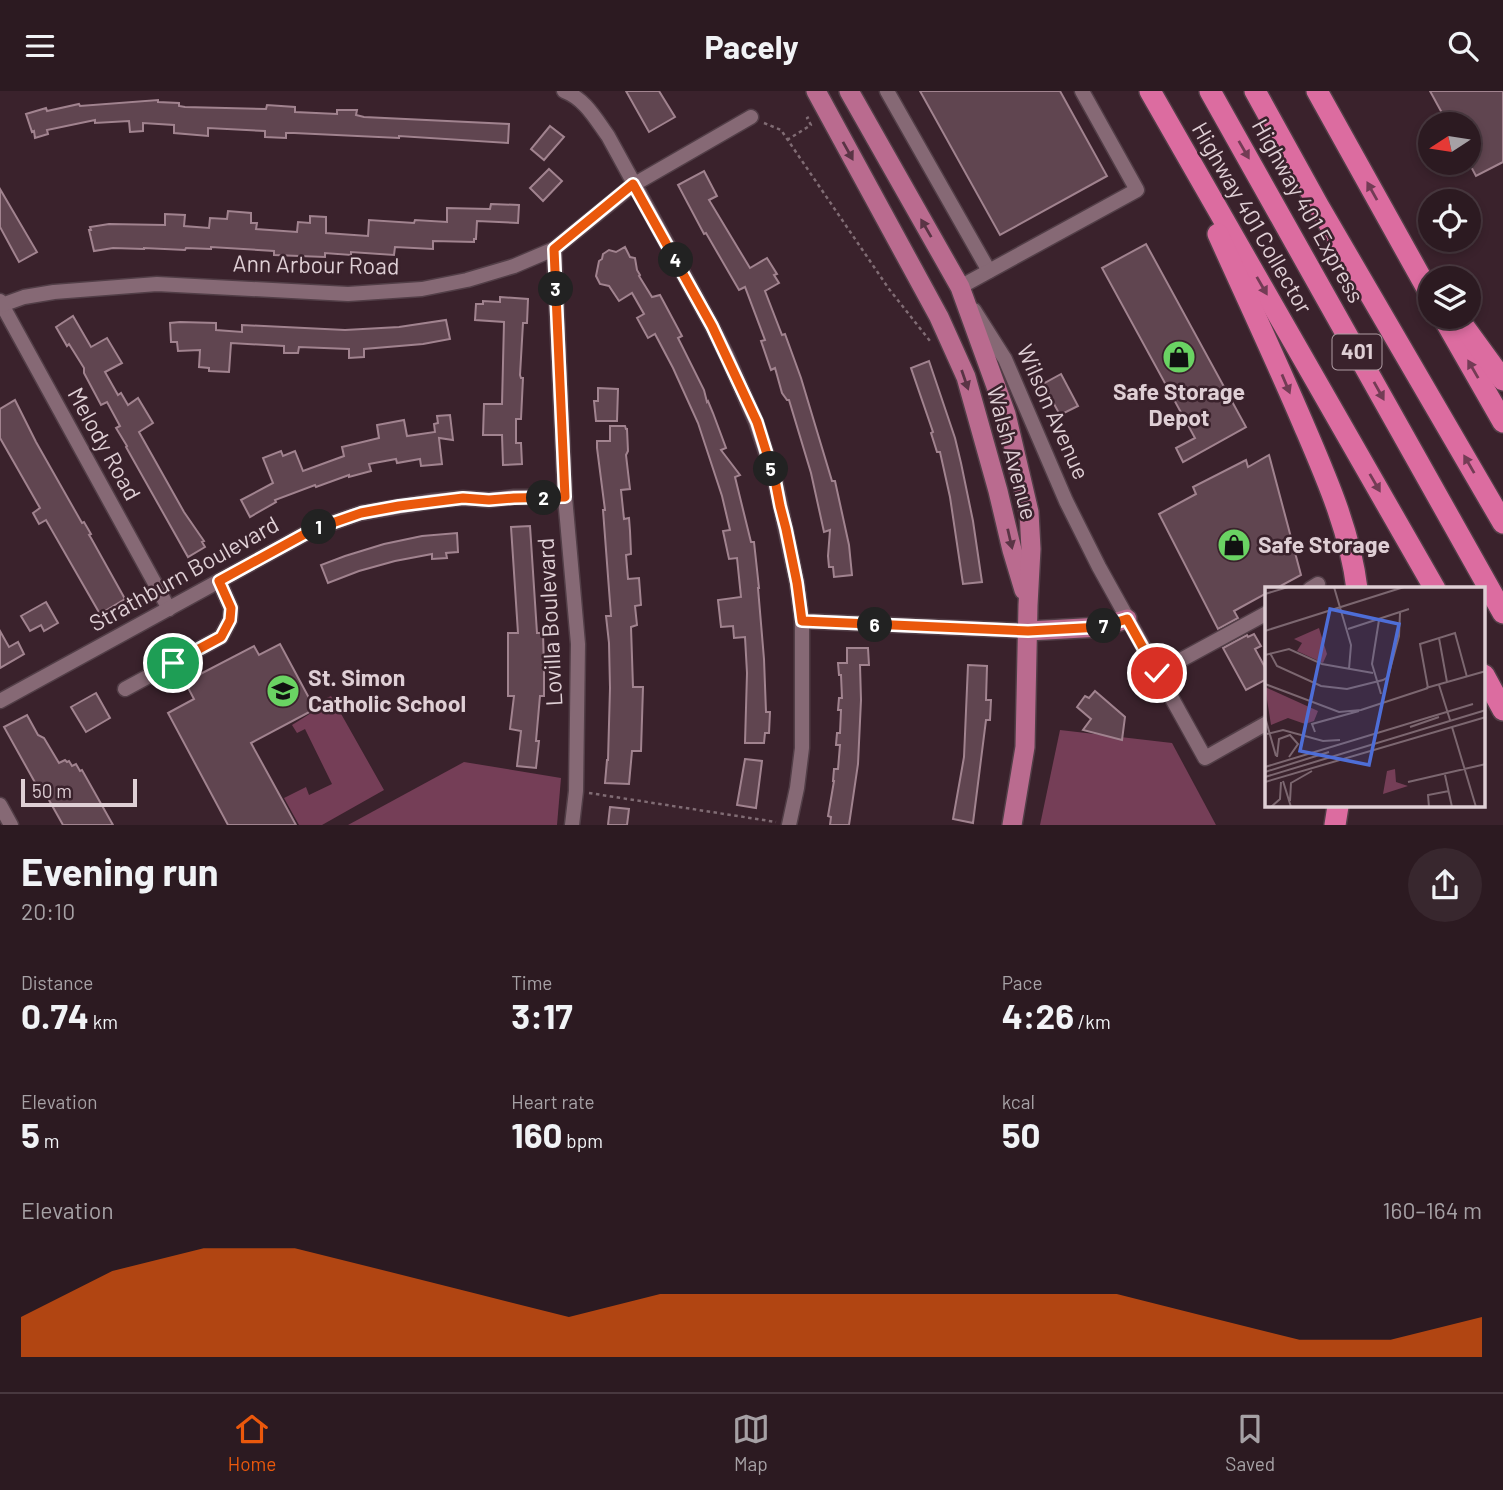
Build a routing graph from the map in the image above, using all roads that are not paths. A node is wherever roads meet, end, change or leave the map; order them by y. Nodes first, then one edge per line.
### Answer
1 (564, 91) edge
2 (816, 91) edge
3 (849, 91) edge
4 (887, 91) edge
5 (1082, 91) edge
6 (1150, 91) edge
7 (1210, 91) edge
8 (1255, 91) edge
9 (1317, 91) edge
10 (751, 117) road end
11 (1167, 121) junction
12 (633, 184) junction
13 (1393, 230) junction
14 (554, 249) junction
15 (1420, 266) edge
16 (989, 271) junction
17 (1418, 273) edge
18 (960, 287) junction
19 (1, 303) edge
20 (1450, 329) edge
21 (1466, 329) edge
22 (1503, 380) edge
23 (1503, 422) edge
24 (565, 497) junction
25 (1503, 523) edge
26 (219, 581) junction
27 (1357, 587) edge
28 (1434, 587) edge
29 (1028, 605) junction
30 (169, 608) junction
31 (1503, 613) edge
32 (1265, 614) edge
33 (1127, 619) junction
34 (802, 621) junction
35 (1028, 631) junction
36 (1157, 673) junction
37 (1486, 679) edge
38 (125, 689) dead end
39 (0, 701) edge
40 (1503, 709) edge
41 (1265, 724) edge
42 (0, 805) edge
43 (1338, 807) edge
44 (789, 824) edge
45 (11, 825) edge
46 (572, 825) edge
47 (1013, 825) edge
48 (1335, 825) edge

1 - 12 street
2 -> 29 main road, Walsh Avenue
18 -> 3 main road, Wilson Avenue
4 - 16 street
5 - 16 street
6 - 11 highway, Highway 401 Collector / 401
7 -> 31 highway, Highway 401 Express / 401
25 -> 8 highway, Highway 401 Express / 401
13 -> 9 highway
10 - 12 street, Ann Arbour Road
11 -> 27 highway
11 -> 28 highway, Highway 401 Collector / 401
12 - 14 street, Ann Arbour Road
12 - 34 street
13 - 15 highway
13 - 17 highway
14 - 19 street, Ann Arbour Road
14 - 24 street, Lovilla Boulevard
16 - 18 street
18 - 29 main road, Walsh Avenue
18 - 33 street, Wilson Avenue
19 - 30 street, Melody Road
23 -> 20 highway
21 - 22 highway
24 - 26 street, Strathburn Boulevard
24 - 46 street, Lovilla Boulevard
26 - 30 street, Strathburn Boulevard
26 - 38 street
29 - 35 main road, Walsh Avenue
30 - 39 street, Strathburn Boulevard
32 - 36 street
33 - 35 main road
33 - 36 street, Wilson Avenue
34 - 35 street
34 - 44 street
35 - 47 main road, Walsh Avenue
36 - 41 street, Wilson Avenue
37 - 40 highway
42 - 45 street
43 - 48 highway

